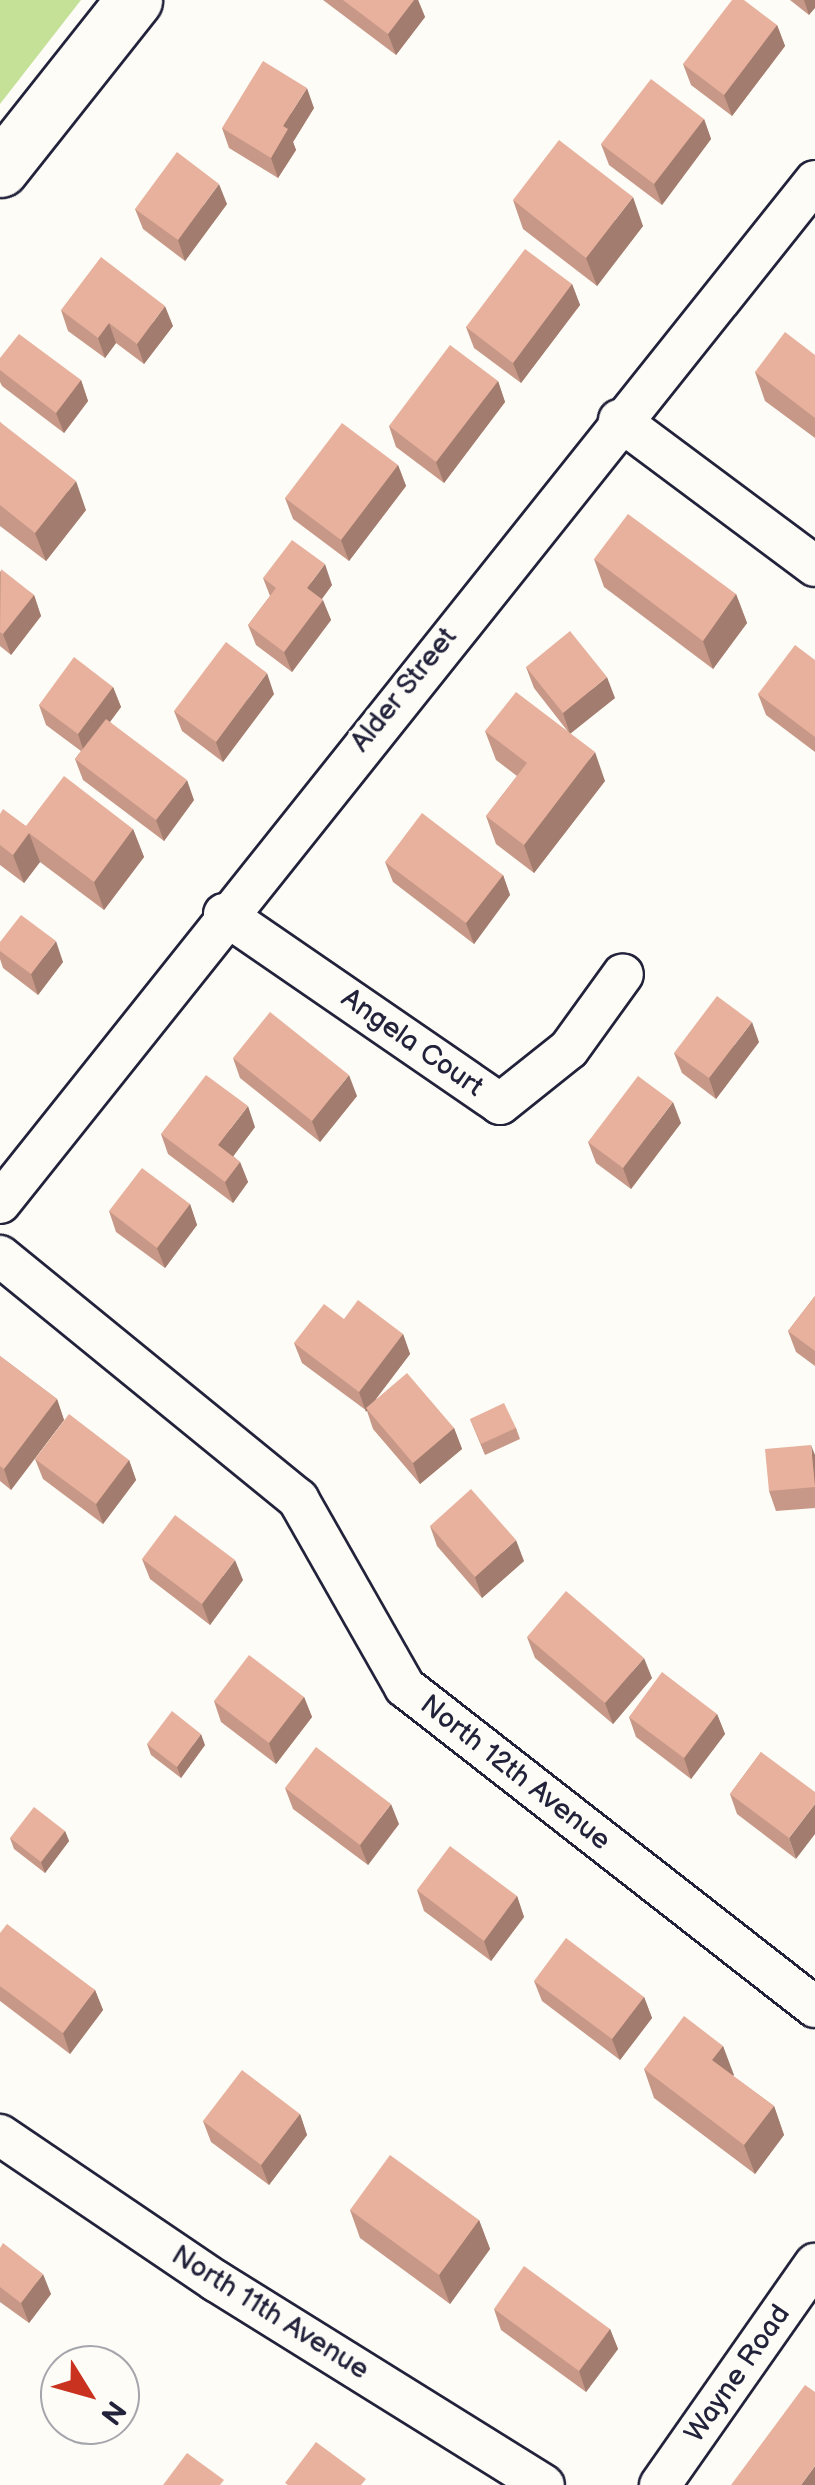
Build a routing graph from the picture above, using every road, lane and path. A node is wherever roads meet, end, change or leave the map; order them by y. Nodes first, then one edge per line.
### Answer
1 (134, 0) edge
2 (0, 168) edge
3 (815, 181) edge
4 (619, 420) junction
5 (815, 566) edge
6 (224, 914) junction
7 (623, 974) dead end
8 (0, 1203) edge
9 (0, 1256) edge
10 (815, 2006) edge
11 (0, 2135) edge
12 (815, 2264) edge
13 (544, 2485) edge
14 (660, 2485) edge

1 - 2 street
3 - 4 street, Alder Street
4 - 5 street
4 - 6 street, Alder Street
6 - 7 street, Angela Court
6 - 8 street, Alder Street
9 - 10 street, North 12th Avenue
11 - 13 street, North 11th Avenue
12 - 14 street, Wayne Road

